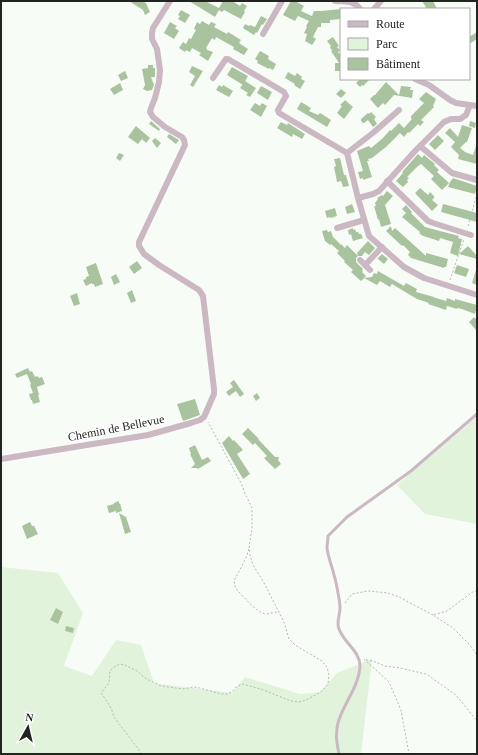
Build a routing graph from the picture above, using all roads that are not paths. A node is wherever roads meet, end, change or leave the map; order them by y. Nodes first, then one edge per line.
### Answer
1 (170, 1) edge
2 (282, 1) edge
3 (335, 1) edge
4 (359, 8) edge
5 (263, 34) dead end
6 (213, 78) dead end
7 (417, 80) edge
8 (474, 106) edge
9 (399, 110) dead end
10 (420, 146) junction
11 (347, 153) junction
12 (477, 180) edge
13 (387, 181) junction
14 (358, 198) junction
15 (364, 220) junction
16 (337, 228) dead end
17 (468, 234) road end
18 (382, 247) junction
19 (360, 260) dead end
20 (365, 265) junction
21 (370, 270) dead end
22 (477, 295) edge
23 (477, 414) edge
24 (1, 459) edge
25 (339, 754) edge

1 - 24 street, Chemin de Bellevue
2 - 5 street
3 - 4 street
6 - 11 street
7 - 8 street
8 - 10 street
9 - 11 street
10 - 12 street
10 - 13 street
11 - 14 street
13 - 14 street
13 - 17 street
14 - 15 street
15 - 16 street
15 - 18 street
18 - 20 street
18 - 22 street
19 - 20 street
20 - 21 street
23 - 25 lane

